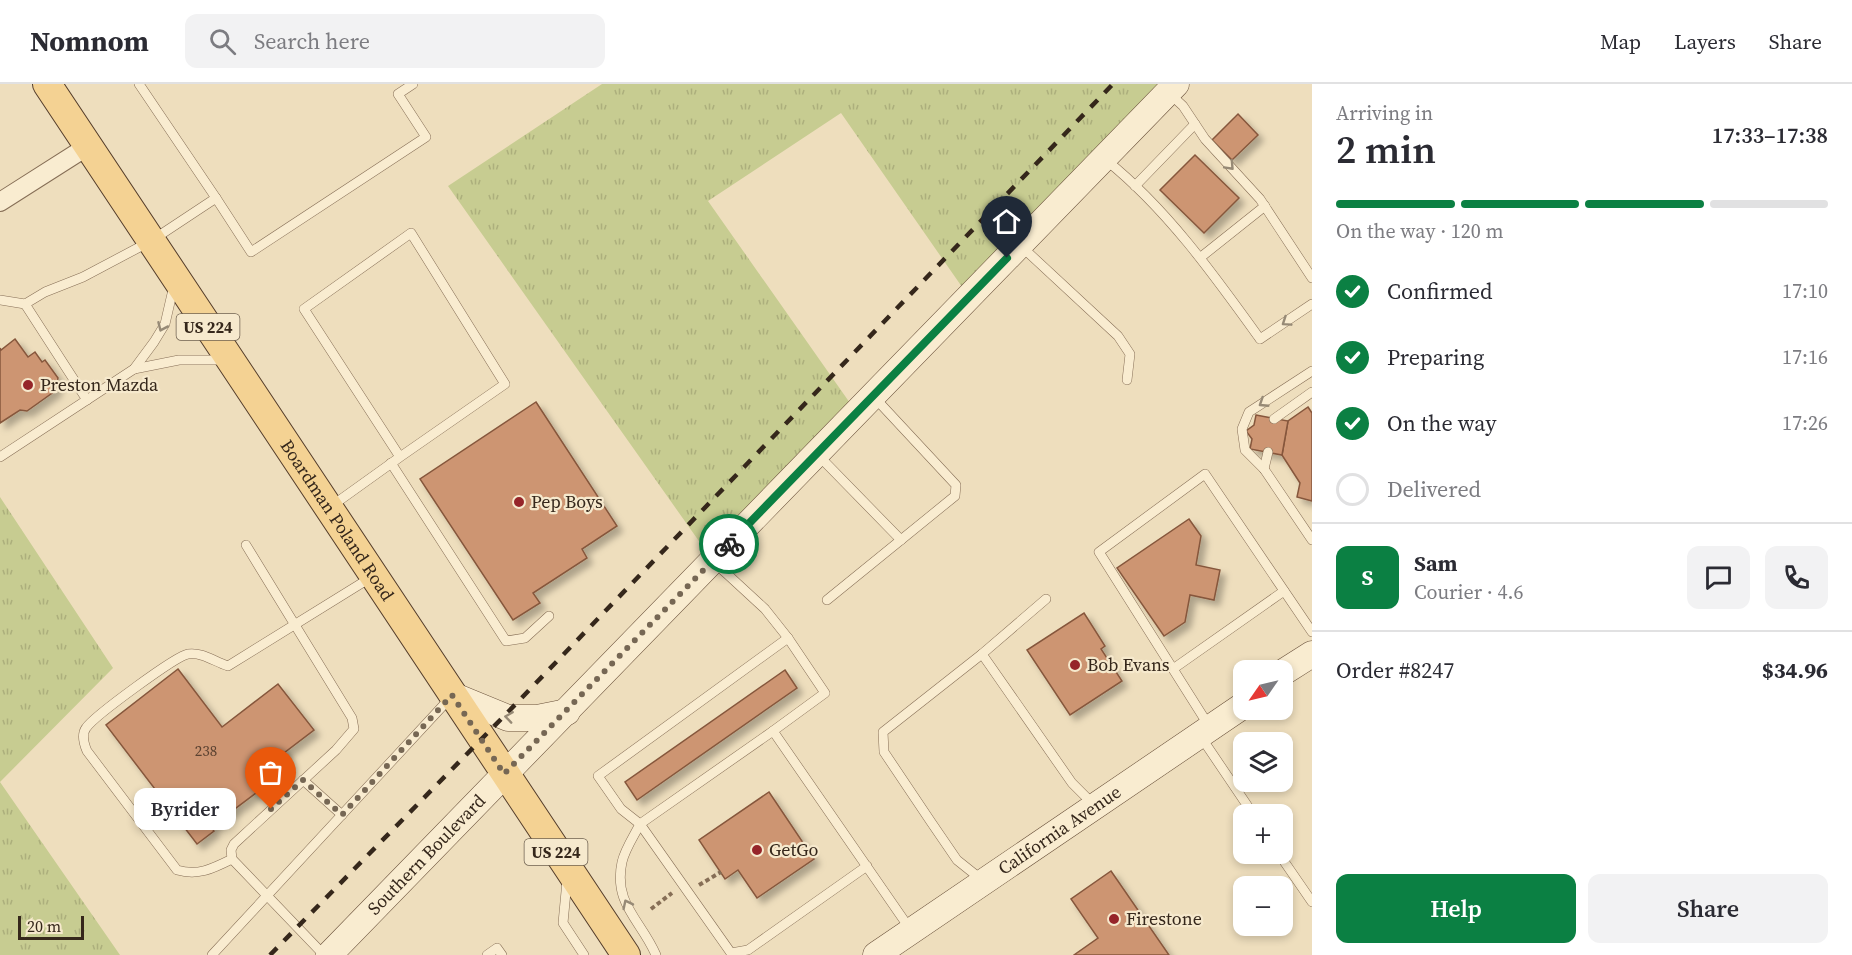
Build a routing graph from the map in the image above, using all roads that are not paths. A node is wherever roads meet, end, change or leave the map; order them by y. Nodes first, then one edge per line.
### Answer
1 (47, 84) edge
2 (139, 84) edge
3 (392, 84) edge
4 (413, 84) edge
5 (1172, 88) edge
6 (398, 94) junction
7 (1196, 124) junction
8 (88, 146) junction
9 (1104, 158) junction
10 (1135, 186) junction
11 (216, 198) junction
12 (0, 202) edge
13 (1265, 206) junction
14 (151, 241) junction
15 (1020, 245) junction
16 (1201, 257) junction
17 (176, 278) junction
18 (1312, 278) edge
19 (0, 300) edge
20 (25, 304) junction
21 (1312, 304) edge
22 (229, 359) junction
23 (134, 369) junction
24 (1312, 371) edge
25 (1127, 380) dead end
26 (1312, 392) edge
27 (873, 396) junction
28 (87, 400) junction
29 (1274, 419) dead end
30 (1268, 452) dead end
31 (817, 454) junction
32 (0, 457) edge
33 (396, 460) junction
34 (1264, 469) junction
35 (328, 508) junction
36 (901, 540) junction
37 (1312, 540) edge
38 (246, 545) dead end
39 (713, 561) junction
40 (373, 576) junction
41 (1284, 591) junction
42 (1046, 599) dead end
43 (827, 600) dead end
44 (549, 616) dead end
45 (295, 625) junction
46 (1312, 632) edge
47 (788, 639) junction
48 (982, 654) junction
49 (1312, 654) edge
50 (1293, 666) edge
51 (1173, 669) junction
52 (452, 695) junction
53 (567, 712) junction
54 (1233, 713) edge
55 (773, 731) junction
56 (1205, 732) junction
57 (504, 774) junction
58 (303, 780) junction
59 (1247, 804) edge
60 (1095, 807) junction
61 (342, 815) junction
62 (640, 824) junction
63 (232, 859) junction
64 (1287, 864) edge
65 (867, 866) junction
66 (568, 869) junction
67 (985, 881) junction
68 (267, 896) junction
69 (1312, 902) edge
70 (911, 931) junction
71 (212, 955) edge
72 (324, 955) edge
73 (329, 955) edge
74 (487, 955) edge
75 (502, 955) edge
76 (584, 955) edge
77 (626, 955) edge
78 (656, 955) edge
79 (876, 955) edge

1 - 8 main road, Boardman Poland Road / US 224
2 - 11 lane
3 - 6 lane
4 - 6 lane
5 - 7 lane
5 - 9 street, Southern Boulevard
6 - 11 lane
7 - 10 lane
7 -> 13 lane
8 - 12 street
8 - 14 main road, Boardman Poland Road / US 224
9 - 10 lane
9 - 15 street, Southern Boulevard
10 - 16 lane
11 - 14 lane
13 - 16 lane
13 - 18 lane
14 - 17 main road, Boardman Poland Road / US 224
14 - 20 lane
15 - 25 lane
15 - 27 street, Southern Boulevard
21 -> 16 lane
17 - 22 main road, Boardman Poland Road / US 224
17 -> 23 lane
19 - 20 lane
20 - 28 lane
22 - 23 lane
22 - 35 main road, Boardman Poland Road / US 224
23 - 28 lane
24 -> 34 lane
26 - 29 lane
27 - 31 street, Southern Boulevard
27 - 36 lane
28 - 32 lane
30 - 34 lane
31 - 36 lane
31 - 39 street, Southern Boulevard
33 - 33 lane
33 - 35 lane
33 - 44 lane
34 - 37 lane
35 - 40 main road, Boardman Poland Road / US 224
36 - 43 lane
38 - 45 lane
39 - 47 lane
39 - 53 street, Southern Boulevard
40 - 45 lane
40 - 52 main road, Boardman Poland Road / US 224
41 - 46 lane
41 - 51 lane
41 - 51 lane
42 - 48 lane
45 - 58 lane
45 - 63 lane
47 - 55 lane
47 - 62 lane
48 - 60 lane
48 - 67 lane
49 - 50 street
51 - 56 lane
53 -> 52 street
52 - 57 main road, Boardman Poland Road / US 224
52 - 61 lane
53 - 57 street, Southern Boulevard
54 - 56 street, California Avenue
55 - 62 lane
55 - 65 lane
56 - 59 lane
56 - 60 street, California Avenue
57 - 66 main road, Boardman Poland Road / US 224
57 - 73 street, Southern Boulevard
58 - 61 lane
58 - 63 lane
60 - 67 street, California Avenue
61 - 68 lane
62 - 65 lane
78 -> 62 lane
63 - 68 lane
64 - 69 lane
65 - 70 lane
66 - 76 lane
66 - 77 main road, Boardman Poland Road / US 224
67 - 70 street, California Avenue
68 - 71 lane
68 - 72 lane
70 - 79 street, California Avenue
74 - 75 lane

